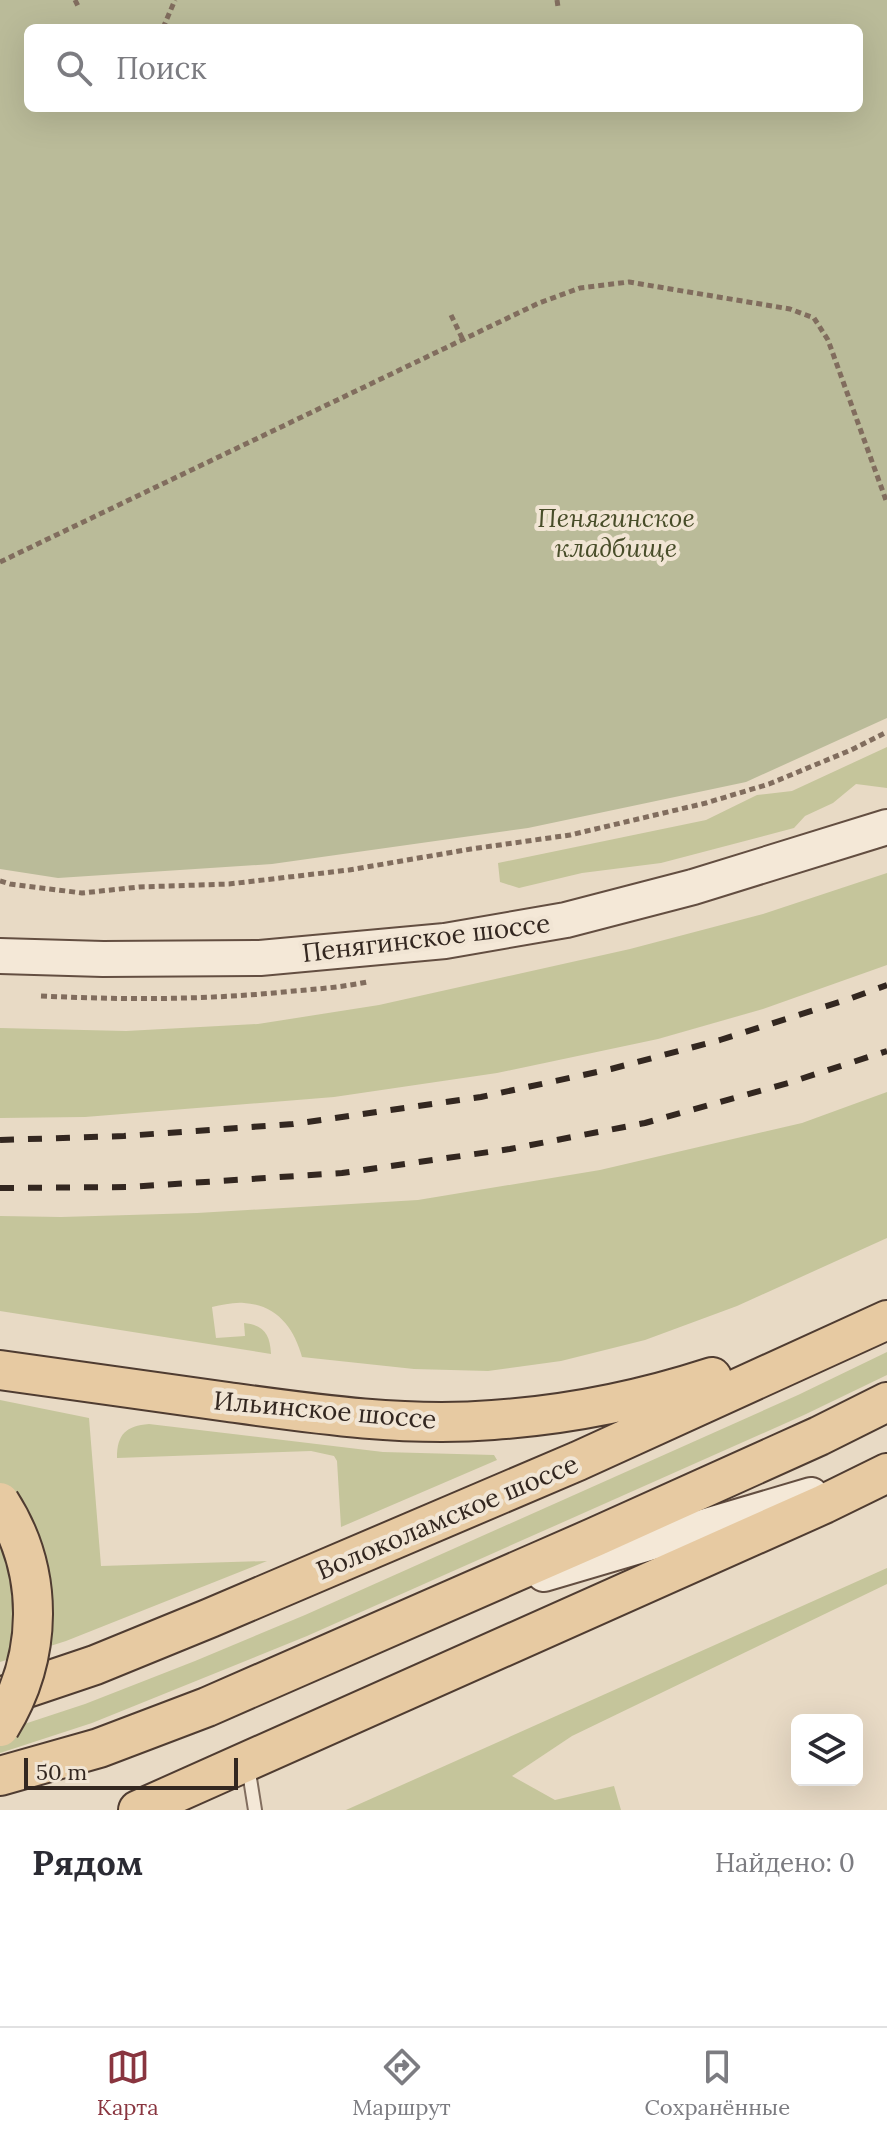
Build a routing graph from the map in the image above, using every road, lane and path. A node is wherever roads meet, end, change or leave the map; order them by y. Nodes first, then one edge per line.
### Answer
1 (175, 0) edge
2 (165, 24) edge
3 (451, 315) dead end
4 (463, 340) junction
5 (887, 503) edge
6 (0, 562) edge
7 (887, 732) edge
8 (887, 827) edge
9 (0, 881) edge
10 (0, 956) edge
11 (883, 1322) edge
12 (0, 1370) edge
13 (887, 1402) edge
14 (887, 1473) edge
15 (0, 1502) edge
16 (451, 1601) junction
17 (0, 1697) edge
18 (0, 1727) edge
19 (248, 1760) junction
20 (0, 1776) edge
21 (138, 1810) edge
22 (255, 1810) edge

1 - 2 path
3 - 4 path
4 - 5 path
4 - 6 path
7 - 9 path
8 - 10 main road, Пенягинское шоссе
11 - 12 main road, Ильинское шоссе
11 - 17 main road, Волоколамское шоссе
13 - 16 main road
14 - 16 main road
14 - 19 main road
15 - 18 main road, bridge
16 - 20 main road
19 - 21 main road
19 - 22 lane

